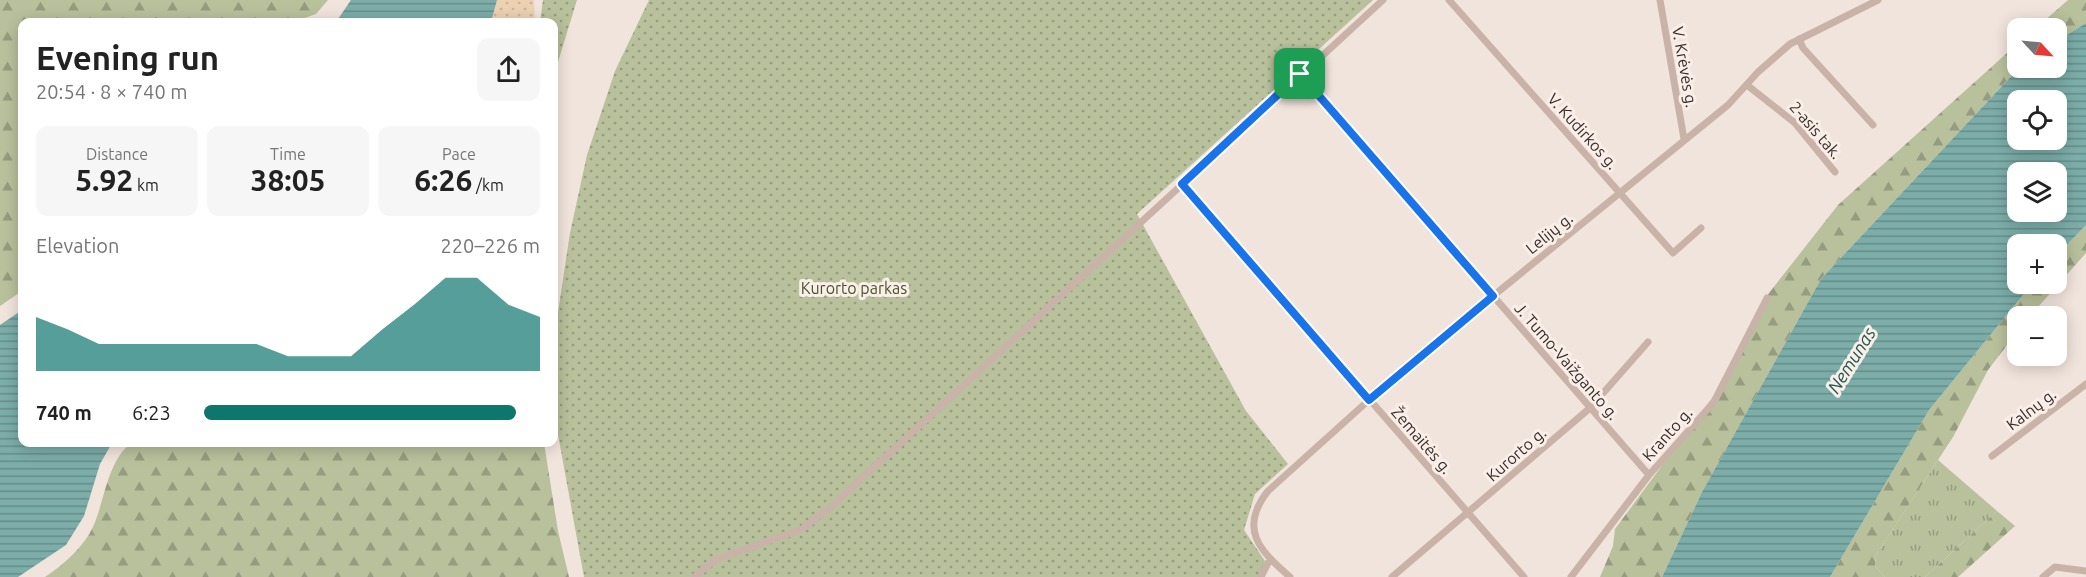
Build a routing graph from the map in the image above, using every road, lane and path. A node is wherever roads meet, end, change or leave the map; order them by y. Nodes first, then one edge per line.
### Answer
1 (1383, 0) edge
2 (1449, 0) edge
3 (1660, 0) edge
4 (1878, 0) edge
5 (1799, 39) junction
6 (1300, 74) junction
7 (1747, 84) junction
8 (1873, 125) dead end
9 (1683, 139) junction
10 (1835, 172) dead end
11 (1182, 184) junction
12 (1620, 192) junction
13 (1701, 228) dead end
14 (1493, 296) junction
15 (1767, 298) dead end
16 (1648, 342) dead end
17 (2086, 384) edge
18 (1369, 400) junction
19 (1590, 408) junction
20 (1992, 456) dead end
21 (1648, 475) junction
22 (1468, 513) junction
23 (1270, 560) junction
24 (2086, 570) edge
25 (694, 577) edge
26 (1261, 577) edge
27 (1290, 577) edge
28 (1392, 577) edge
29 (1524, 577) edge
30 (1571, 577) edge
31 (2043, 577) edge

1 - 6 street
2 - 12 street, V. Kudirkos g.
3 - 9 street, V. Krėvės g.
4 - 5 street, Lelijų g.
5 - 7 street, Lelijų g.
5 - 8 street
6 - 11 street
6 - 14 street, J. Tumo-Vaižganto g.
7 - 9 street, Lelijų g.
7 - 10 street, 2-asis tak.
9 - 12 street, Lelijų g.
11 - 18 street, Žemaitės g.
11 - 25 street
12 - 13 street, V. Kudirkos g.
12 - 14 street, Lelijų g.
14 - 18 street, Lelijų g.
14 - 19 street, J. Tumo-Vaižganto g.
15 - 21 street, Kranto g.
16 - 19 street, Kurorto g.
17 - 20 street, Kalnų g.
18 - 22 street, Žemaitės g.
18 - 23 street, Lelijų g.
19 - 21 street, J. Tumo-Vaižganto g.
19 - 22 street, Kurorto g.
21 - 30 street, Kranto g.
22 - 28 street, Kurorto g.
22 - 29 street, Žemaitės g.
23 - 26 street
23 - 27 street
24 - 31 street

